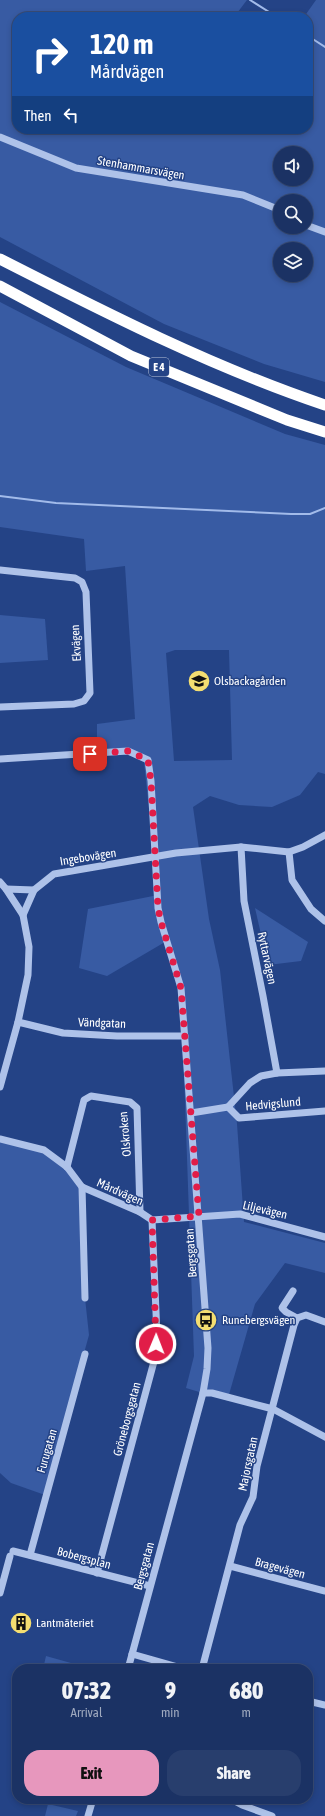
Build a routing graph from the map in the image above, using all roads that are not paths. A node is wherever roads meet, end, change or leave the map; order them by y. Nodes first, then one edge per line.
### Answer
1 (0, 137) edge
2 (273, 207) edge
3 (313, 228) edge
4 (325, 232) edge
5 (0, 259) edge
6 (0, 286) edge
7 (325, 405) edge
8 (325, 432) edge
9 (0, 570) edge
10 (0, 707) edge
11 (0, 759) edge
12 (325, 835) edge
13 (241, 847) junction
14 (289, 852) junction
15 (154, 857) junction
16 (0, 882) edge
17 (6, 890) junction
18 (34, 890) junction
19 (23, 915) junction
20 (325, 921) edge
21 (18, 1022) junction
22 (185, 1036) junction
23 (0, 1058) edge
24 (8, 1060) junction
25 (325, 1071) edge
26 (277, 1073) junction
27 (0, 1087) edge
28 (228, 1107) junction
29 (325, 1111) edge
30 (191, 1113) junction
31 (0, 1139) edge
32 (67, 1167) junction
33 (82, 1187) junction
34 (140, 1212) junction
35 (199, 1216) junction
36 (152, 1220) junction
37 (325, 1237) edge
38 (293, 1291) dead end
39 (85, 1298) dead end
40 (297, 1318) junction
41 (325, 1322) edge
42 (85, 1354) dead end
43 (203, 1393) junction
44 (272, 1409) junction
45 (325, 1437) edge
46 (30, 1555) junction
47 (230, 1566) junction
48 (97, 1573) junction
49 (150, 1586) junction
50 (325, 1591) edge
51 (0, 1593) edge
52 (132, 1654) junction
53 (129, 1664) edge
54 (167, 1664) edge
55 (203, 1664) edge
56 (313, 1702) edge
57 (325, 1705) edge
58 (91, 1804) edge
59 (247, 1804) edge
60 (88, 1816) edge
61 (272, 1816) edge

1 - 2 street, Stenhammarsvägen
3 - 4 street
5 - 7 highway, E 4
6 - 8 highway, E 4
9 - 10 street, Ekvägen
11 - 15 street, Bergsgatan
12 - 14 street, Ingebovägen
13 - 14 street, Ingebovägen
13 - 15 street, Ingebovägen
13 - 26 street, Ryttarvägen
14 - 20 street
15 - 18 street, Ingebovägen
15 - 22 street, Bergsgatan
16 - 17 street
17 - 18 street
17 - 19 street
18 - 19 street, Ingebovägen
19 - 21 street
21 - 22 street, Vändgatan
21 - 24 street
22 - 30 street, Bergsgatan
23 - 24 street
24 - 27 street
25 - 26 street
26 - 28 street
28 - 29 street, Hedvigslund
28 - 30 street
30 - 35 street, Bergsgatan
31 - 32 street, Mårdvägen
32 - 33 street, Mårdvägen
32 - 34 street, Olskroken
33 - 34 street, Mårdvägen
33 - 39 street
34 - 36 street, Mårdvägen
35 - 36 street, Mårdvägen
35 - 37 street, Liljevägen
35 - 43 street, Bergsgatan
36 - 48 street, Gröneborgsgatan
38 - 40 street
40 - 41 street
40 - 44 street, Majorsgatan
42 - 46 street, Furugatan
43 - 44 street
43 - 49 street, Bergsgatan
44 - 45 street
44 - 47 street, Majorsgatan
46 - 48 street, Bobergsplan
46 - 51 street, Bobergsplan
47 - 50 street, Bragevägen
47 - 55 street, Majorsgatan
48 - 49 street, Bobergsplan
49 - 52 street, Bergsgatan
52 - 53 street, Bergsgatan
52 - 54 street
56 - 57 street
58 - 60 street
59 - 61 street

